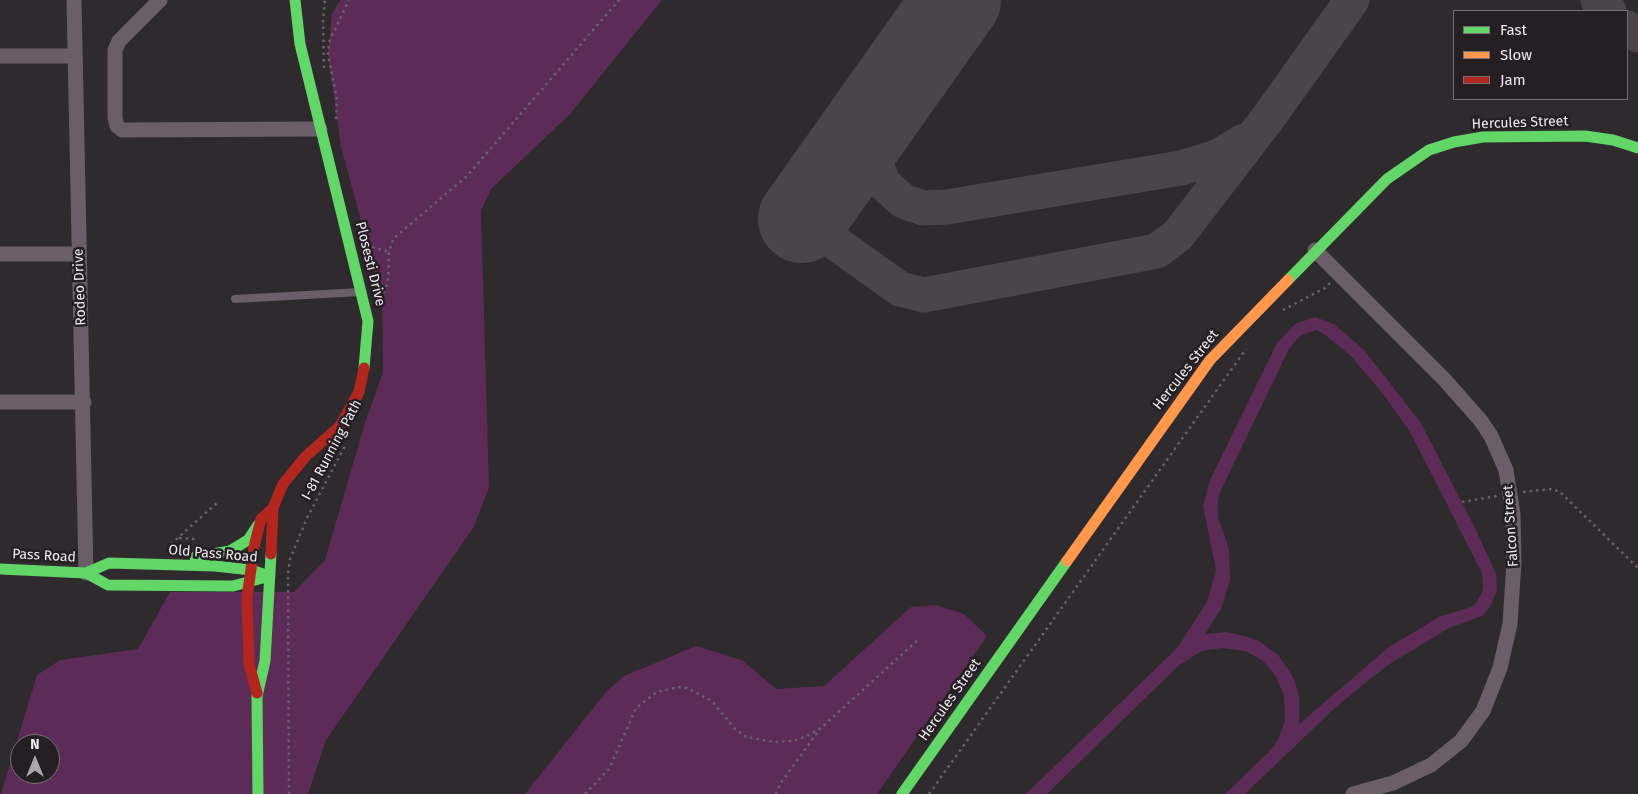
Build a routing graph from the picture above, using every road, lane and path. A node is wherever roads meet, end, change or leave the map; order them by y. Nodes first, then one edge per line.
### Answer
1 (74, 0) edge
2 (160, 0) edge
3 (295, 0) edge
4 (325, 0) edge
5 (349, 0) edge
6 (619, 0) edge
7 (324, 54) junction
8 (328, 54) junction
9 (0, 56) edge
10 (75, 56) junction
11 (324, 73) dead end
12 (335, 127) dead end
13 (320, 129) junction
14 (1638, 148) edge
15 (361, 244) dead end
16 (1315, 250) junction
17 (389, 252) junction
18 (0, 254) edge
19 (79, 254) junction
20 (1338, 274) junction
21 (362, 292) junction
22 (235, 299) dead end
23 (381, 300) dead end
24 (1277, 313) dead end
25 (1251, 342) dead end
26 (0, 402) edge
27 (84, 402) junction
28 (349, 439) dead end
29 (1510, 494) junction
30 (218, 502) dead end
31 (1462, 502) dead end
32 (273, 508) junction
33 (261, 519) junction
34 (171, 544) dead end
35 (164, 565) junction
36 (1638, 568) edge
37 (0, 569) edge
38 (251, 570) junction
39 (86, 573) junction
40 (270, 576) junction
41 (249, 582) junction
42 (920, 638) dead end
43 (257, 696) junction
44 (821, 728) junction
45 (258, 794) edge
46 (289, 794) edge
47 (585, 794) edge
48 (776, 794) edge
49 (902, 794) edge
50 (929, 794) edge
51 (1353, 794) edge

1 - 10 street, Rodeo Drive
2 - 13 street
3 - 13 street, Plosesti Drive
4 - 7 path
5 - 8 path
6 - 17 path
7 - 8 path
7 - 11 path
8 - 12 path
9 - 10 street
10 - 19 street, Rodeo Drive
13 - 21 street, Plosesti Drive
14 - 16 street, Hercules Street
15 - 17 path
16 - 20 street, Falcon Street
16 - 49 street, Hercules Street
17 - 23 path
18 - 19 street
19 - 27 street, Rodeo Drive
20 - 24 path
20 - 29 street, Falcon Street
21 - 22 lane
21 - 32 street, Plosesti Drive
25 - 50 path
26 - 27 street
27 - 39 street, Rodeo Drive
28 - 46 path, I-81 Running Path
29 - 31 path
29 - 36 path
29 - 51 street, Falcon Street
30 - 34 path
32 - 33 street, Plosesti Drive
32 - 40 street, Plosesti Drive
33 - 35 street
33 - 38 street, Plosesti Drive
35 - 38 street, Old Pass Road
35 - 39 street, Old Pass Road
37 - 39 street, Pass Road
38 - 40 street, Old Pass Road
38 - 41 street, Plosesti Drive
39 - 41 street, Old Pass Road
40 - 41 street, Old Pass Road
40 - 43 street, Plosesti Drive
41 - 43 street, Plosesti Drive
42 - 44 path
43 - 45 street, Plosesti Drive
44 - 47 path
44 - 48 path

